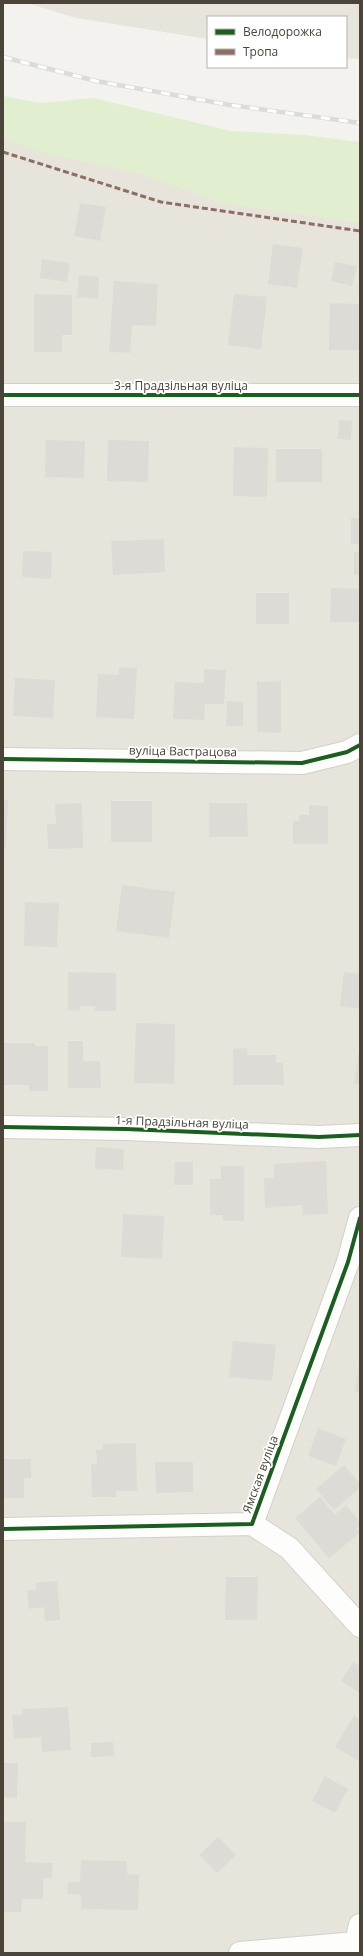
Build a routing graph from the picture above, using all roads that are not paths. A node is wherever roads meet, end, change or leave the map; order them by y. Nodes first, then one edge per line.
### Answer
1 (3, 395) edge
2 (360, 395) edge
3 (360, 745) edge
4 (3, 759) edge
5 (3, 1127) edge
6 (360, 1135) edge
7 (360, 1218) edge
8 (252, 1524) junction
9 (3, 1529) edge
10 (360, 1626) edge
11 (358, 1940) edge
12 (240, 1953) edge

1 - 2 street, 3-я Прадзільная вуліца
3 - 4 street, вуліца Вастрацова
5 - 6 street, 1-я Прадзільная вуліца
7 - 8 street, Ямская вуліца
8 - 9 street, Ямская вуліца
8 - 10 street
11 - 12 street

